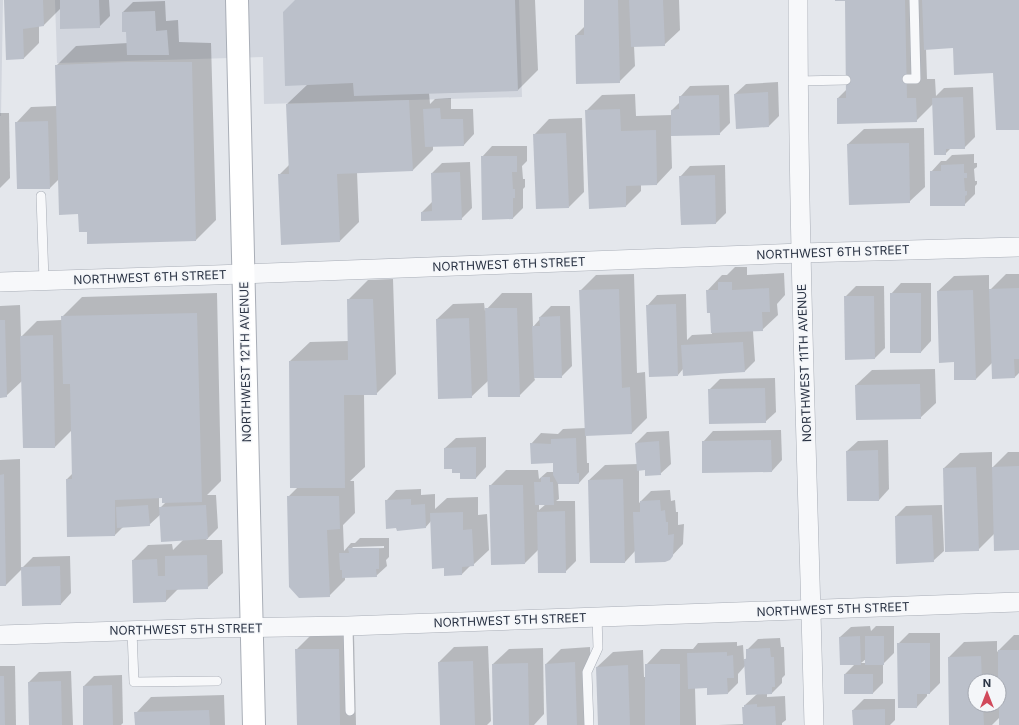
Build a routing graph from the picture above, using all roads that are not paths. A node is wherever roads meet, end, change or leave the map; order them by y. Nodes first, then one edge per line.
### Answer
1 (236, 0) edge
2 (798, 0) edge
3 (914, 0) edge
4 (907, 79) dead end
5 (846, 80) dead end
6 (798, 81) junction
7 (41, 196) dead end
8 (1019, 247) edge
9 (801, 253) junction
10 (243, 274) junction
11 (44, 280) junction
12 (0, 282) edge
13 (1019, 602) edge
14 (812, 609) junction
15 (597, 617) junction
16 (348, 626) junction
17 (251, 628) junction
18 (132, 631) junction
19 (0, 635) edge
20 (217, 680) dead end
21 (350, 711) dead end
22 (254, 725) edge
23 (589, 725) edge
24 (814, 725) edge

1 - 10 main road, NORTHWEST 12TH AVENUE
2 - 6 street, NORTHWEST 11TH AVENUE
3 - 4 lane
5 - 6 lane
6 - 9 street, NORTHWEST 11TH AVENUE
7 - 11 lane
8 - 9 street, NORTHWEST 6TH STREET
9 - 10 street, NORTHWEST 6TH STREET
9 - 14 street, NORTHWEST 11TH AVENUE
10 - 11 street, NORTHWEST 6TH STREET
10 - 17 main road, NORTHWEST 12TH AVENUE
11 - 12 street, NORTHWEST 6TH STREET
13 - 14 street, NORTHWEST 5TH STREET
14 - 15 street, NORTHWEST 5TH STREET
14 - 24 street, NORTHWEST 11TH AVENUE
15 - 16 street, NORTHWEST 5TH STREET
15 - 23 lane
16 - 17 street, NORTHWEST 5TH STREET
16 - 21 lane
17 - 18 street, NORTHWEST 5TH STREET
17 - 22 main road, NORTHWEST 12TH AVENUE
18 - 19 street, NORTHWEST 5TH STREET
18 - 20 lane

